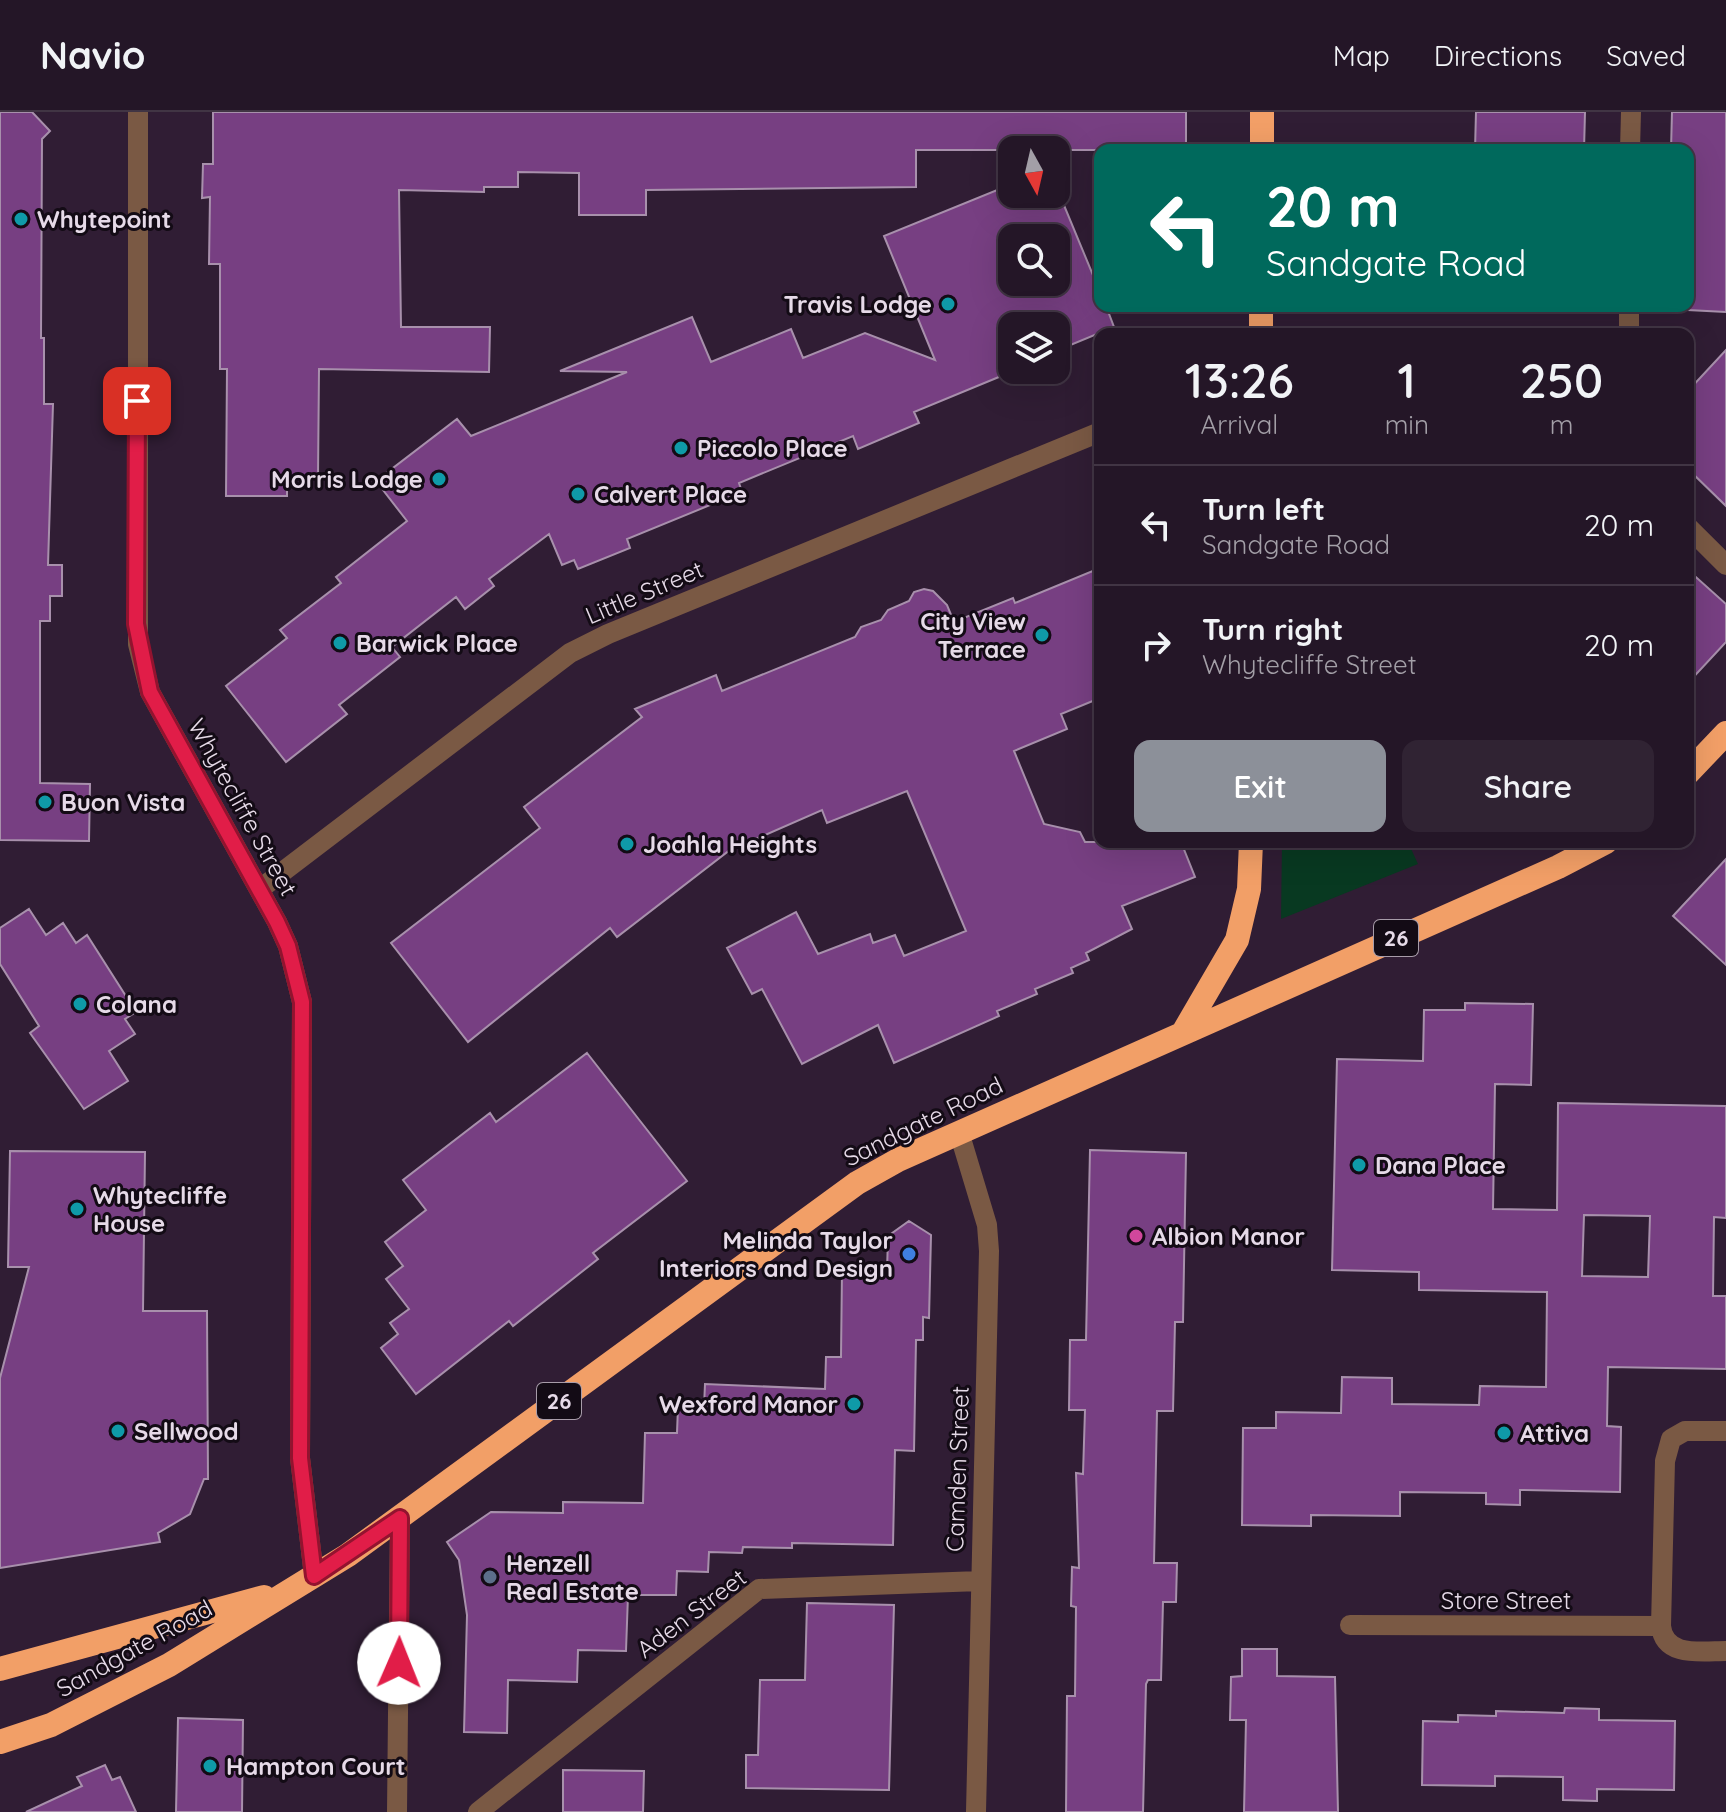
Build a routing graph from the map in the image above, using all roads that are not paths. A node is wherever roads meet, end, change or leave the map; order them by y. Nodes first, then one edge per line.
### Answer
1 (138, 112) edge
2 (1262, 112) edge
3 (1631, 112) edge
4 (1262, 144) edge
5 (1630, 144) edge
6 (1094, 434) edge
7 (1694, 533) edge
8 (1726, 565) edge
9 (1726, 733) edge
10 (1694, 767) edge
11 (1251, 848) edge
12 (1594, 848) edge
13 (260, 889) junction
14 (1184, 1031) junction
15 (959, 1132) junction
16 (1726, 1431) edge
17 (400, 1518) junction
18 (314, 1576) junction
19 (980, 1581) junction
20 (289, 1590) junction
21 (1350, 1625) dead end
22 (1661, 1626) junction
23 (1726, 1651) edge
24 (0, 1669) edge
25 (0, 1742) edge
26 (397, 1812) edge
27 (478, 1812) edge
28 (976, 1812) edge

1 - 13 street, Whytecliffe Street
2 - 4 highway
3 - 5 street
6 - 13 street, Little Street
7 - 8 street
9 - 10 highway
11 - 14 highway
12 - 14 highway, Sandgate Road / 26
13 - 18 street, Whytecliffe Street
14 - 15 highway, Sandgate Road / 26
15 - 17 highway, Sandgate Road / 26
15 - 19 street, Camden Street
16 - 22 street
17 - 18 highway, Sandgate Road / 26
17 - 26 street
18 - 20 highway, Sandgate Road / 26
19 - 27 street, Aden Street
19 - 28 street, Camden Street
20 - 24 highway, Sandgate Road / 26
20 - 25 highway, Sandgate Road / 26
21 - 22 street, Store Street
22 - 23 street

